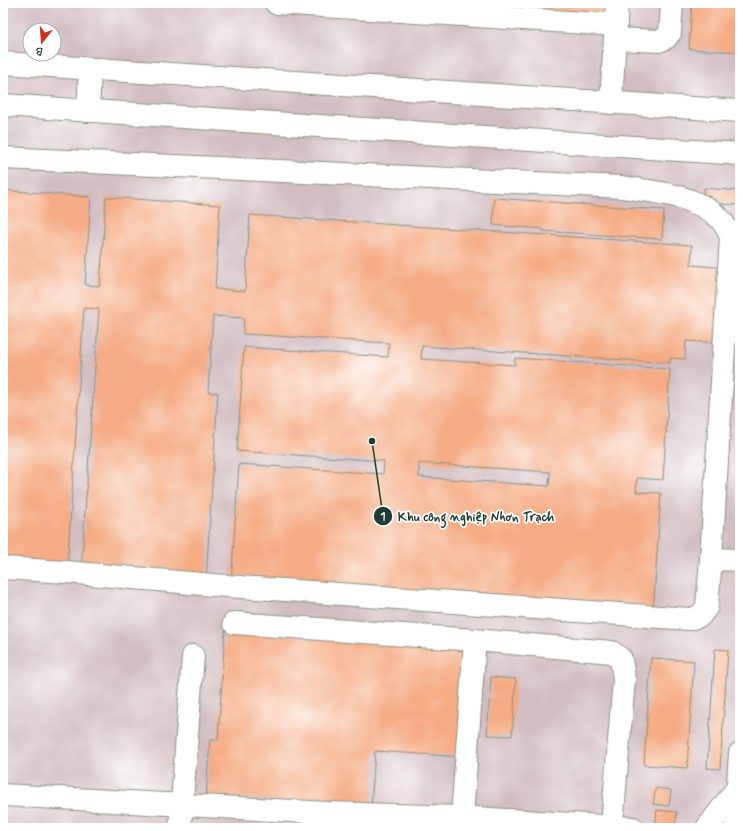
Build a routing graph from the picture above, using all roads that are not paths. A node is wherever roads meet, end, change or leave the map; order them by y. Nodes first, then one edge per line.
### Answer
1 (276, 3) edge
2 (617, 3) edge
3 (672, 3) edge
4 (351, 5) edge
5 (615, 32) junction
6 (3, 63) edge
7 (90, 69) junction
8 (611, 103) junction
9 (3, 105) edge
10 (88, 111) junction
11 (740, 111) edge
12 (740, 154) edge
13 (3, 158) edge
14 (711, 559) junction
15 (740, 560) edge
16 (3, 568) edge
17 (234, 623) dead end
18 (475, 640) junction
19 (193, 656) dead end
20 (740, 753) edge
21 (738, 787) junction
22 (3, 795) edge
23 (182, 805) junction
24 (462, 817) junction
25 (609, 827) edge
26 (180, 828) edge
27 (707, 828) edge
28 (735, 828) edge

1 - 4 street
2 - 5 street
3 - 5 street
4 - 5 street
5 - 8 street
6 - 7 street
7 - 8 street
7 - 10 street
8 - 11 street
9 - 10 street
10 - 12 street
13 - 14 street
14 - 15 street
14 - 16 street
17 - 18 street
18 - 24 street
18 - 25 street
19 - 23 street
20 - 21 street
21 - 27 street
21 - 28 street
22 - 23 street
23 - 24 street
23 - 26 street
24 - 25 street

